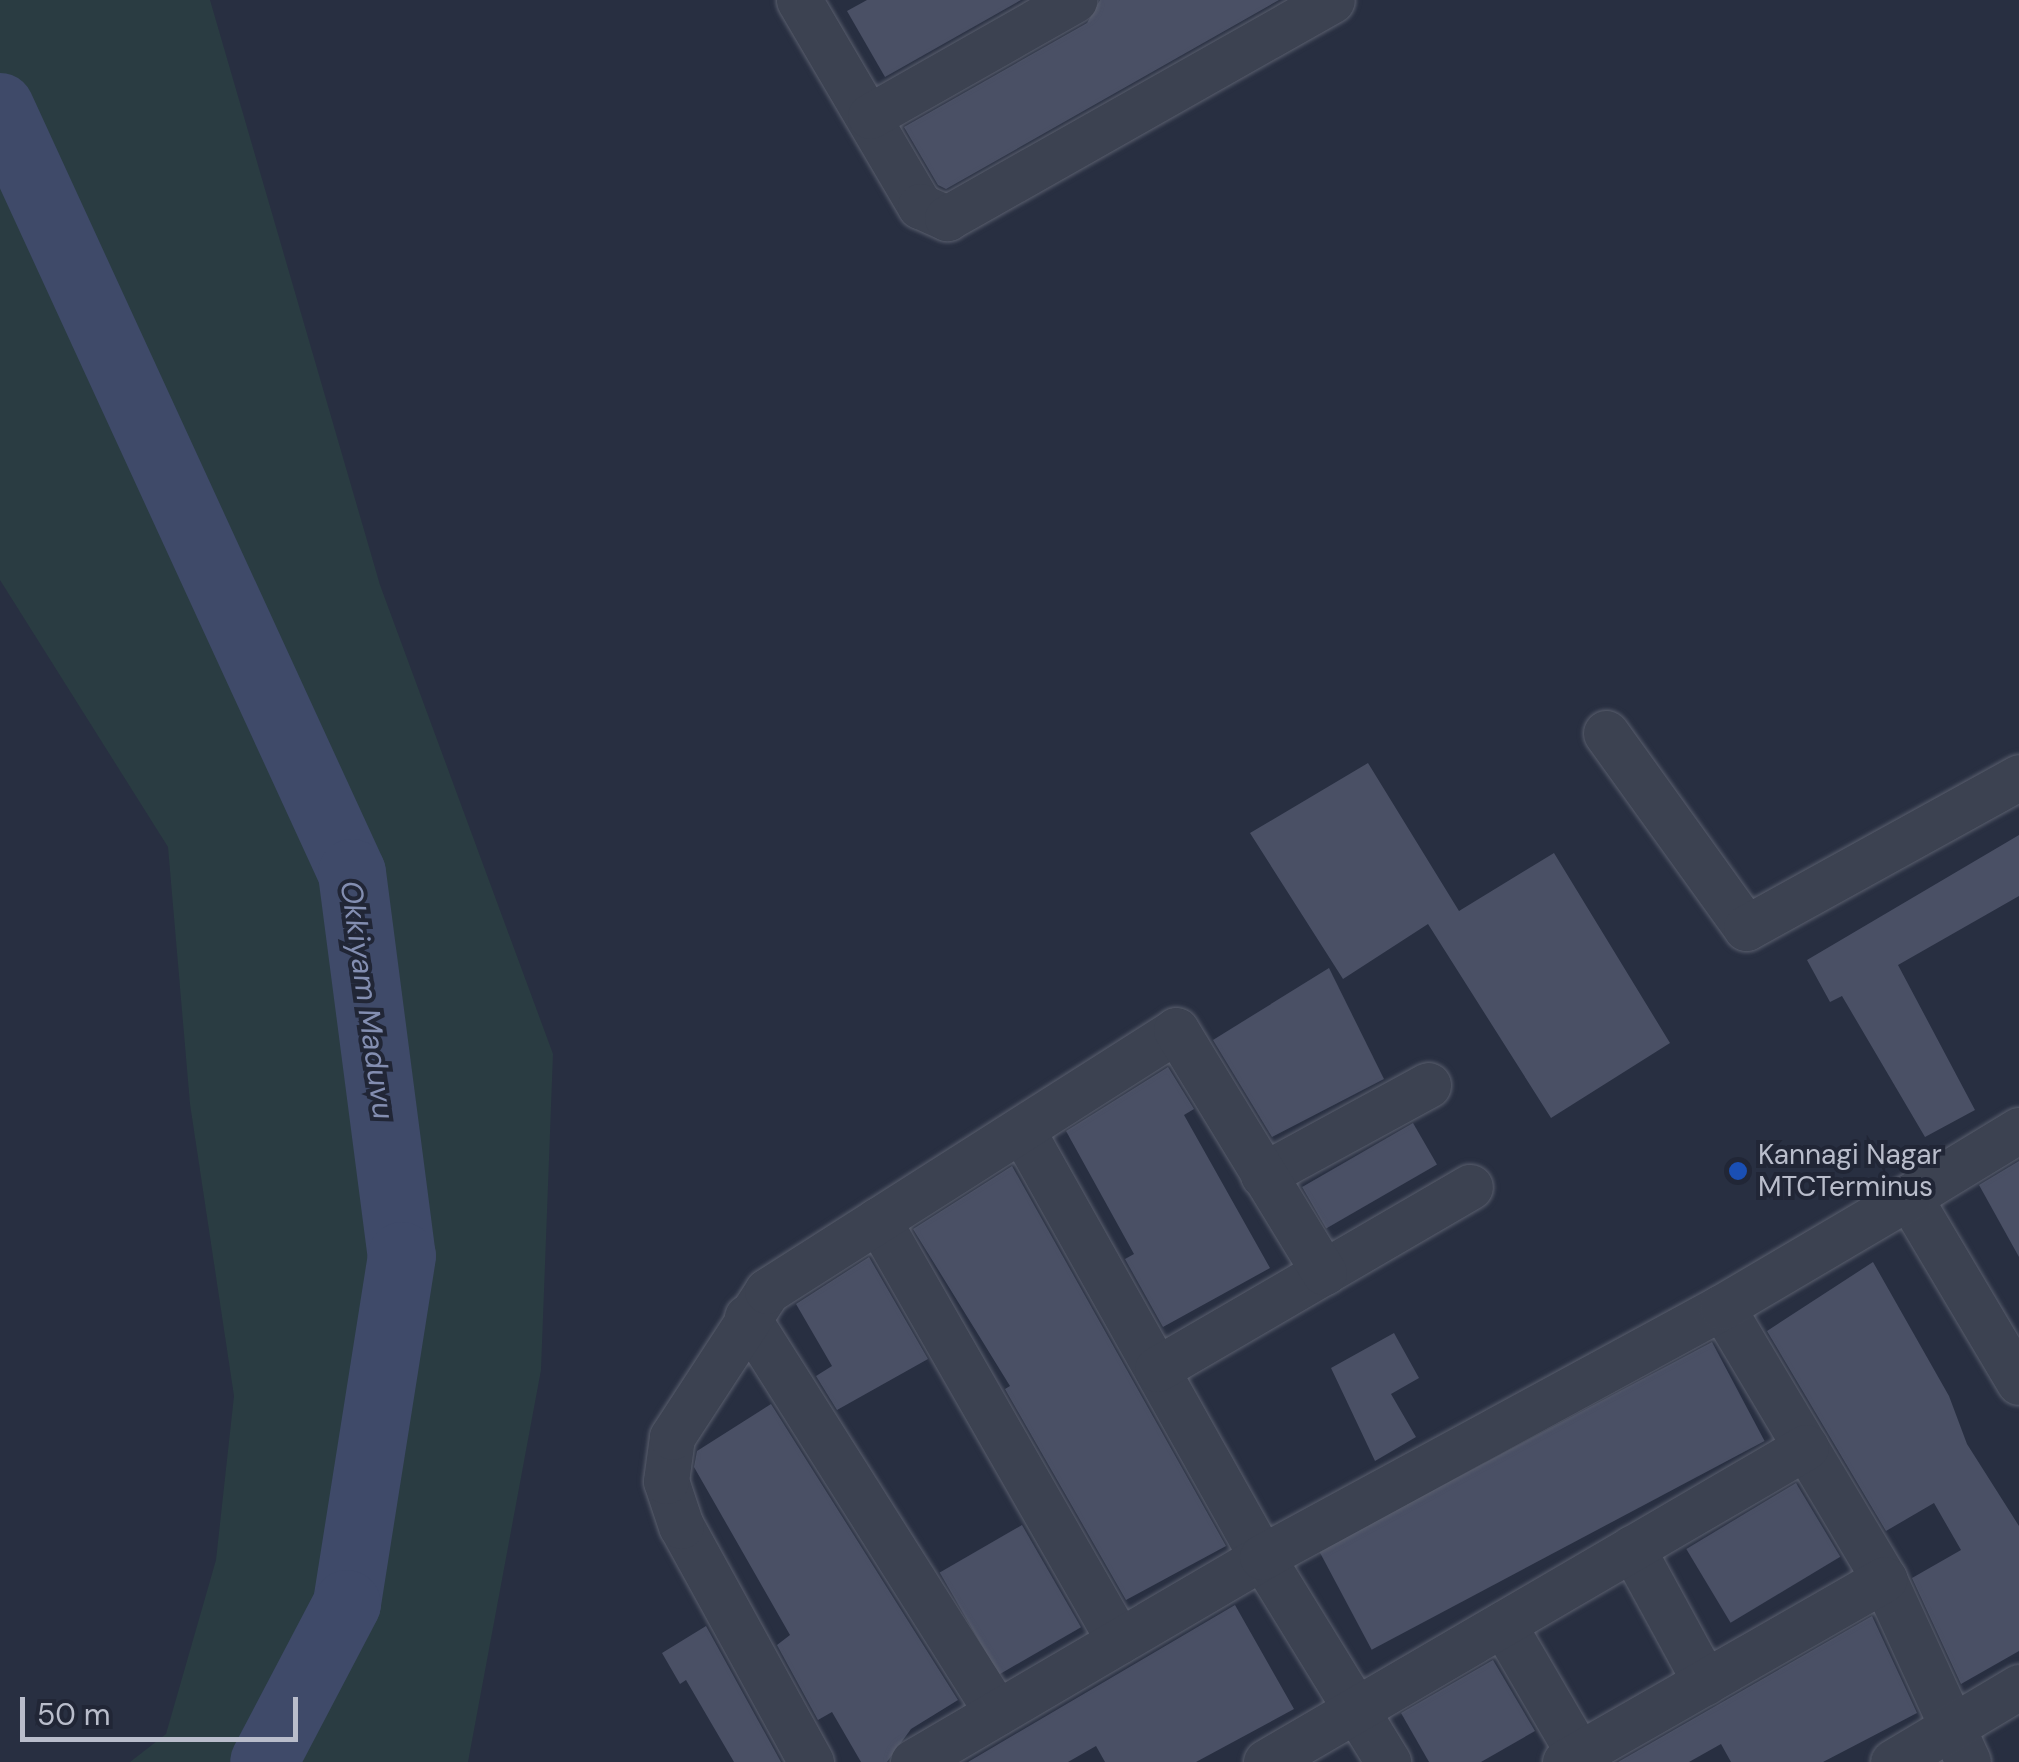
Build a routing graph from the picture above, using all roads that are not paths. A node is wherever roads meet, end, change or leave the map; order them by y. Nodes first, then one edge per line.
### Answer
1 (1074, 0) edge
2 (1332, 0) edge
3 (807, 3) edge
4 (870, 116) junction
5 (1606, 733) dead end
6 (2019, 777) edge
7 (1428, 1085) dead end
8 (1022, 1130) junction
9 (2019, 1130) edge
10 (1263, 1175) junction
11 (1470, 1187) dead end
12 (1909, 1196) junction
13 (878, 1220) junction
14 (1324, 1272) junction
15 (1722, 1307) junction
16 (747, 1316) junction
17 (1157, 1368) junction
18 (2019, 1382) edge
19 (1806, 1447) junction
20 (1632, 1548) junction
21 (1262, 1557) junction
22 (1884, 1579) junction
23 (1503, 1624) junction
24 (1119, 1641) junction
25 (1704, 1682) junction
26 (2019, 1688) edge
27 (1356, 1710) junction
28 (998, 1713) junction
29 (1961, 1744) edge
30 (1572, 1758) edge
31 (811, 1762) edge
32 (913, 1762) edge
33 (1266, 1762) edge
34 (1388, 1762) edge
35 (1893, 1762) edge

1 - 4 street
2 - 4 street
3 - 4 street
5 - 6 street
7 - 10 street
8 - 10 street
8 - 13 street
8 - 17 street
9 - 12 street
10 - 14 street
11 - 14 street
12 - 15 street
12 - 18 street
13 - 16 street
13 - 24 street
14 - 17 street
15 - 19 street
15 - 21 street
16 - 28 street
16 - 31 street
17 - 21 street
19 - 20 street
19 - 22 street
20 - 23 street
20 - 25 street
21 - 24 street
21 - 27 street
22 - 25 street
22 - 29 street
23 - 27 street
23 - 30 street
24 - 28 street
25 - 30 street
26 - 29 street
27 - 33 street
27 - 34 street
28 - 32 street
29 - 35 street

